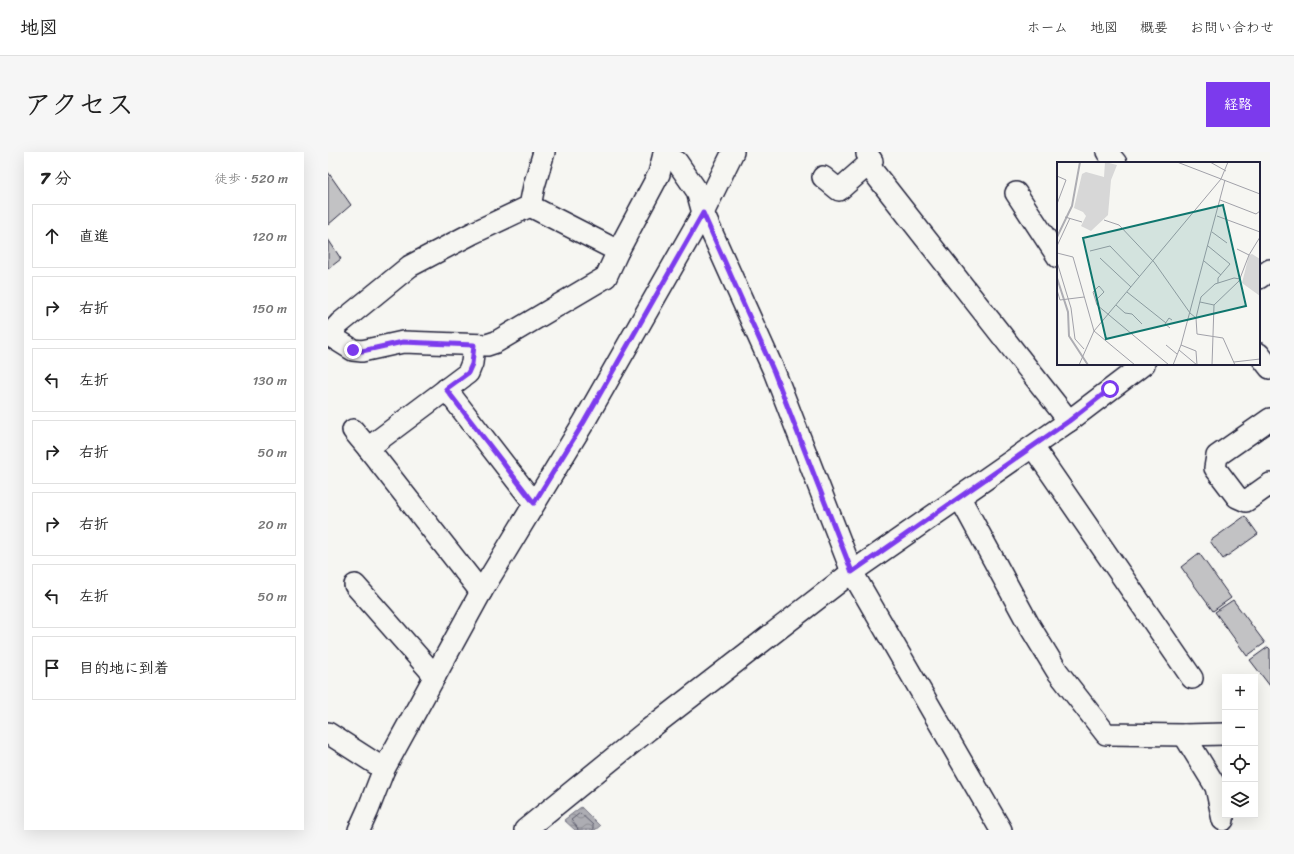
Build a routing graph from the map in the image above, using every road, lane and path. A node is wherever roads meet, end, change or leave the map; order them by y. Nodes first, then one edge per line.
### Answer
1 (544, 152) edge
2 (733, 152) edge
3 (1108, 152) edge
4 (664, 153) edge
5 (867, 159) edge
6 (1115, 162) edge
7 (823, 177) dead end
8 (1016, 193) dead end
9 (530, 206) junction
10 (703, 213) junction
11 (618, 251) junction
12 (1057, 255) edge
13 (1270, 270) edge
14 (1260, 277) edge
15 (328, 336) edge
16 (474, 345) junction
17 (1260, 355) edge
18 (1143, 365) edge
19 (1270, 368) edge
20 (446, 389) junction
21 (1270, 419) edge
22 (1069, 421) junction
23 (354, 430) dead end
24 (1033, 447) junction
25 (368, 448) junction
26 (1270, 484) edge
27 (960, 498) junction
28 (534, 503) junction
29 (852, 572) junction
30 (355, 585) dead end
31 (481, 592) junction
32 (435, 676) junction
33 (1192, 678) dead end
34 (328, 733) edge
35 (1222, 734) edge
36 (1184, 735) junction
37 (384, 769) junction
38 (1223, 820) dead end
39 (359, 830) edge
40 (525, 830) edge
41 (1001, 830) edge

1 - 9 street
2 - 10 street
3 - 6 street
4 - 10 street
4 - 11 street
5 - 7 street
5 - 22 street
8 - 12 street
9 - 11 street
9 - 15 street
10 - 28 street
10 - 29 street
11 - 16 street
13 - 14 street
15 - 16 street
16 - 20 street
17 - 19 street
18 - 22 street
20 - 25 street
20 - 28 street
21 - 26 street
22 - 24 street
23 - 25 street
24 - 27 street
24 - 33 street
25 - 31 street
27 - 29 street
27 - 36 street
28 - 31 street
29 - 40 street
29 - 41 street
30 - 32 street
31 - 32 street
32 - 37 street
34 - 37 street
35 - 36 street
36 - 38 street
37 - 39 street

